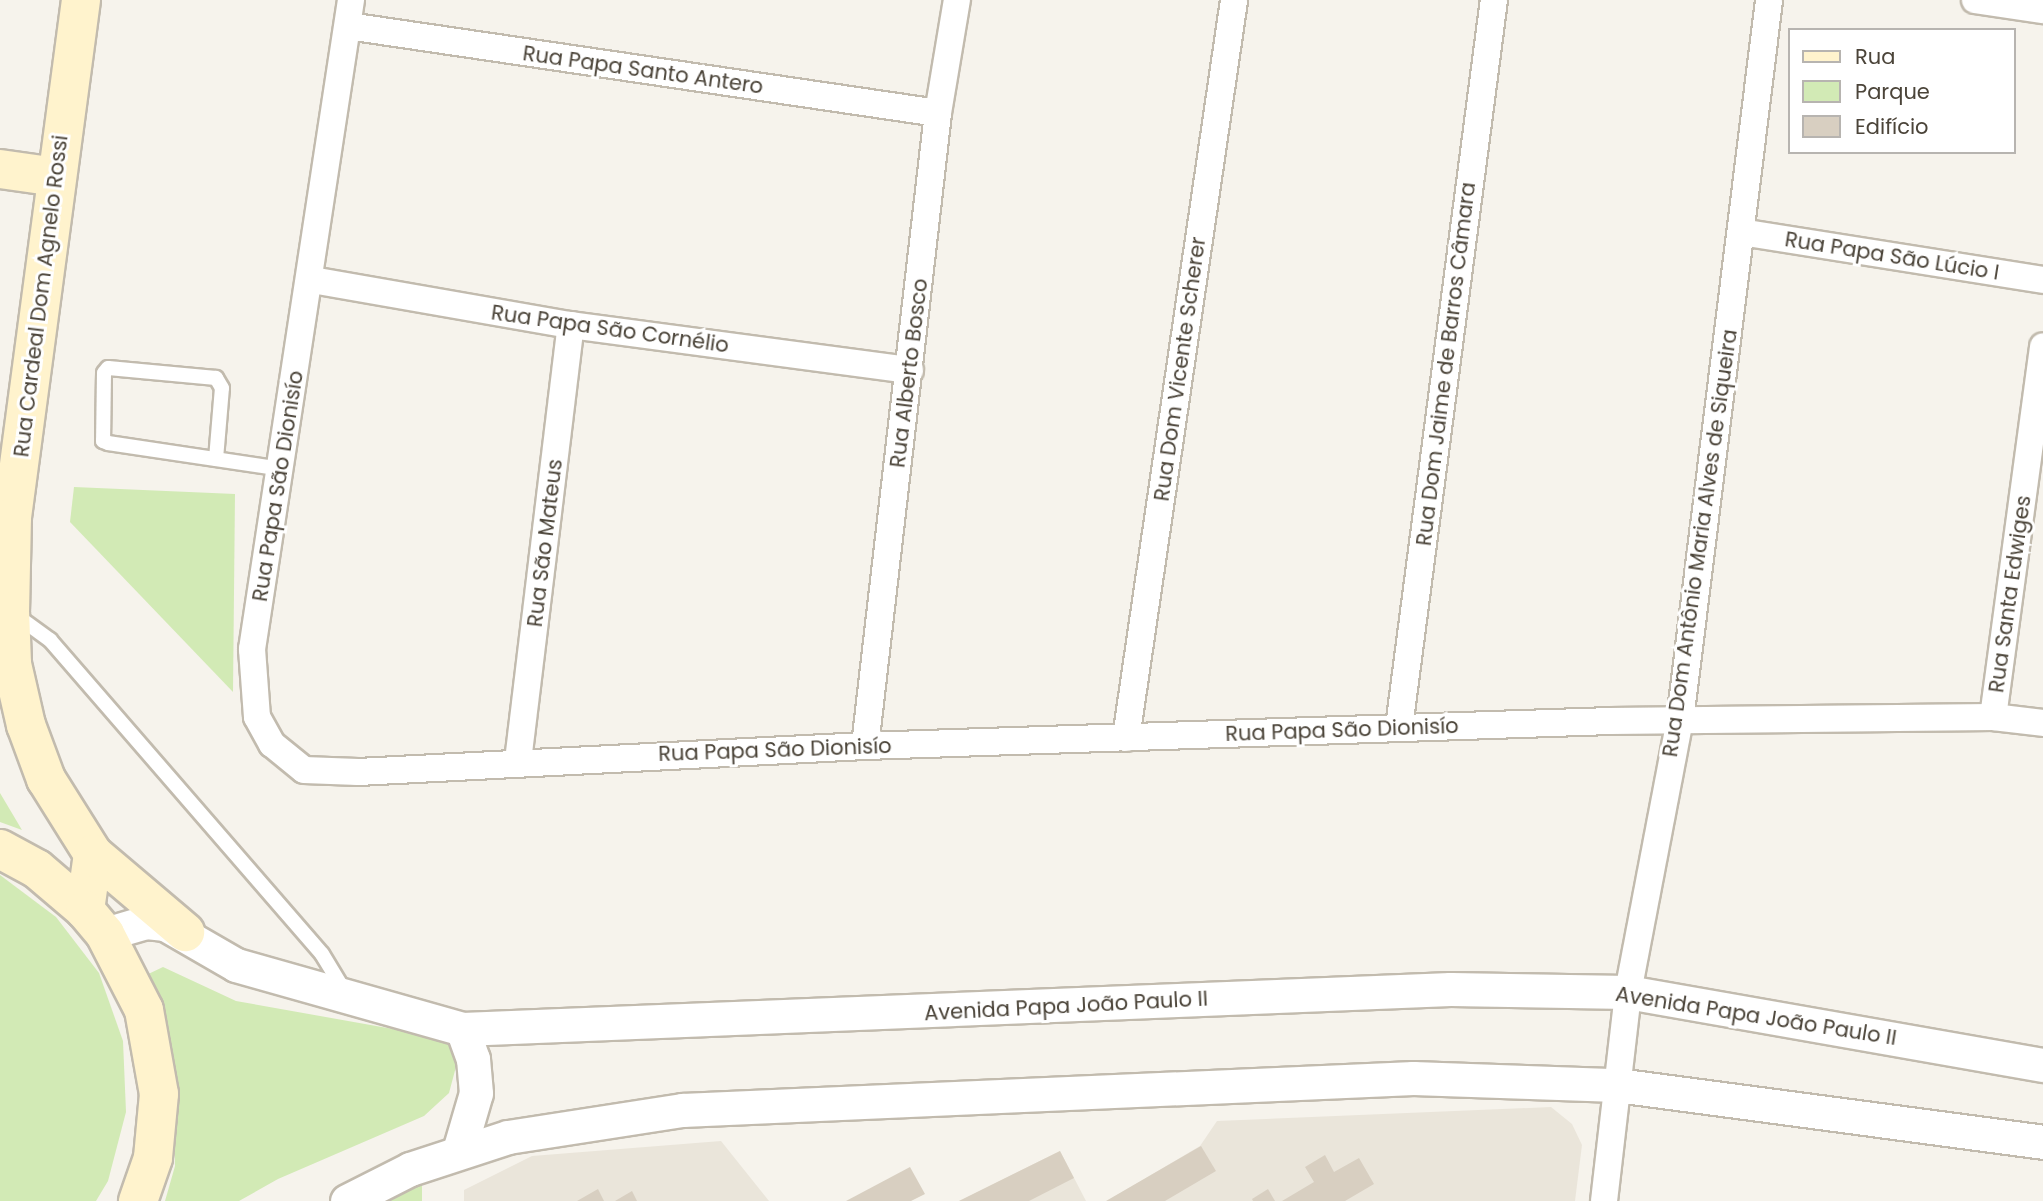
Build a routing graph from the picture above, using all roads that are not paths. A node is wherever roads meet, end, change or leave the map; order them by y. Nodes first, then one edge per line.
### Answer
1 (81, 0) edge
2 (351, 0) edge
3 (957, 0) edge
4 (1234, 0) edge
5 (1494, 0) edge
6 (1769, 0) edge
7 (1975, 0) edge
8 (2043, 10) edge
9 (348, 26) junction
10 (939, 113) junction
11 (0, 169) edge
12 (56, 177) junction
13 (1741, 232) junction
14 (312, 280) junction
15 (2043, 280) edge
16 (571, 325) junction
17 (2043, 345) edge
18 (910, 370) junction
19 (216, 459) junction
20 (281, 469) junction
21 (6, 598) edge
22 (1993, 717) junction
23 (1680, 720) junction
24 (2043, 723) edge
25 (1399, 727) junction
26 (1126, 738) junction
27 (865, 746) junction
28 (518, 761) junction
29 (0, 849) edge
30 (93, 854) junction
31 (95, 922) junction
32 (185, 932) junction
33 (1628, 992) junction
34 (347, 997) junction
35 (462, 1029) junction
36 (2043, 1065) edge
37 (1617, 1085) junction
38 (2043, 1142) edge
39 (459, 1151) junction
40 (138, 1201) edge
41 (347, 1201) edge
42 (1604, 1201) edge

1 - 12 main road, Rua Cardeal Dom Agnelo Rossi
2 - 9 street, Rua Papa São Dionisío
3 - 10 street, Rua Alberto Bosco
4 - 26 street, Rua Dom Vicente Scherer
5 - 25 street, Rua Dom Jaime de Barros Câmara
6 - 13 street, Rua Dom Antônio Maria Alves de Siqueira
7 - 8 street
9 - 10 street, Rua Papa Santo Antero
9 - 14 street, Rua Papa São Dionisío
10 - 18 street, Rua Alberto Bosco
11 - 12 main road
12 - 21 main road, Rua Cardeal Dom Agnelo Rossi
13 - 15 street, Rua Papa São Lúcio I
13 - 23 street, Rua Dom Antônio Maria Alves de Siqueira
14 - 16 street, Rua Papa São Cornélio
14 - 20 street, Rua Papa São Dionisío
16 - 18 street, Rua Papa São Cornélio
16 - 28 street, Rua São Mateus
17 - 22 street, Rua Santa Edwiges
18 - 27 street, Rua Alberto Bosco
19 - 19 lane
19 - 20 lane
20 - 28 street, Rua Papa São Dionisío
21 - 30 main road, Rua Cardeal Dom Agnelo Rossi
21 - 34 lane
22 - 23 street, Rua Papa São Dionisío
22 - 24 street, Rua Papa São Dionisío
23 - 25 street, Rua Papa São Dionisío
23 - 33 street, Rua Dom Antônio Maria Alves de Siqueira
25 - 26 street, Rua Papa São Dionisío
26 - 27 street, Rua Papa São Dionisío
27 - 28 street, Rua Papa São Dionisío
29 - 31 main road
30 - 31 main road
30 - 32 main road, Rua Cardeal Dom Agnelo Rossi
31 - 32 street, Avenida Papa João Paulo II
31 - 40 main road
32 - 34 street, Avenida Papa João Paulo II
33 - 35 street, Avenida Papa João Paulo II
33 - 36 street, Avenida Papa João Paulo II
33 - 37 street, Rua Dom Antônio Maria Alves de Siqueira
34 - 35 street, Avenida Papa João Paulo II
35 - 39 street
37 - 38 street
37 - 39 street
37 - 42 street, Rua Dom Antônio Maria Alves de Siqueira
39 - 41 street

